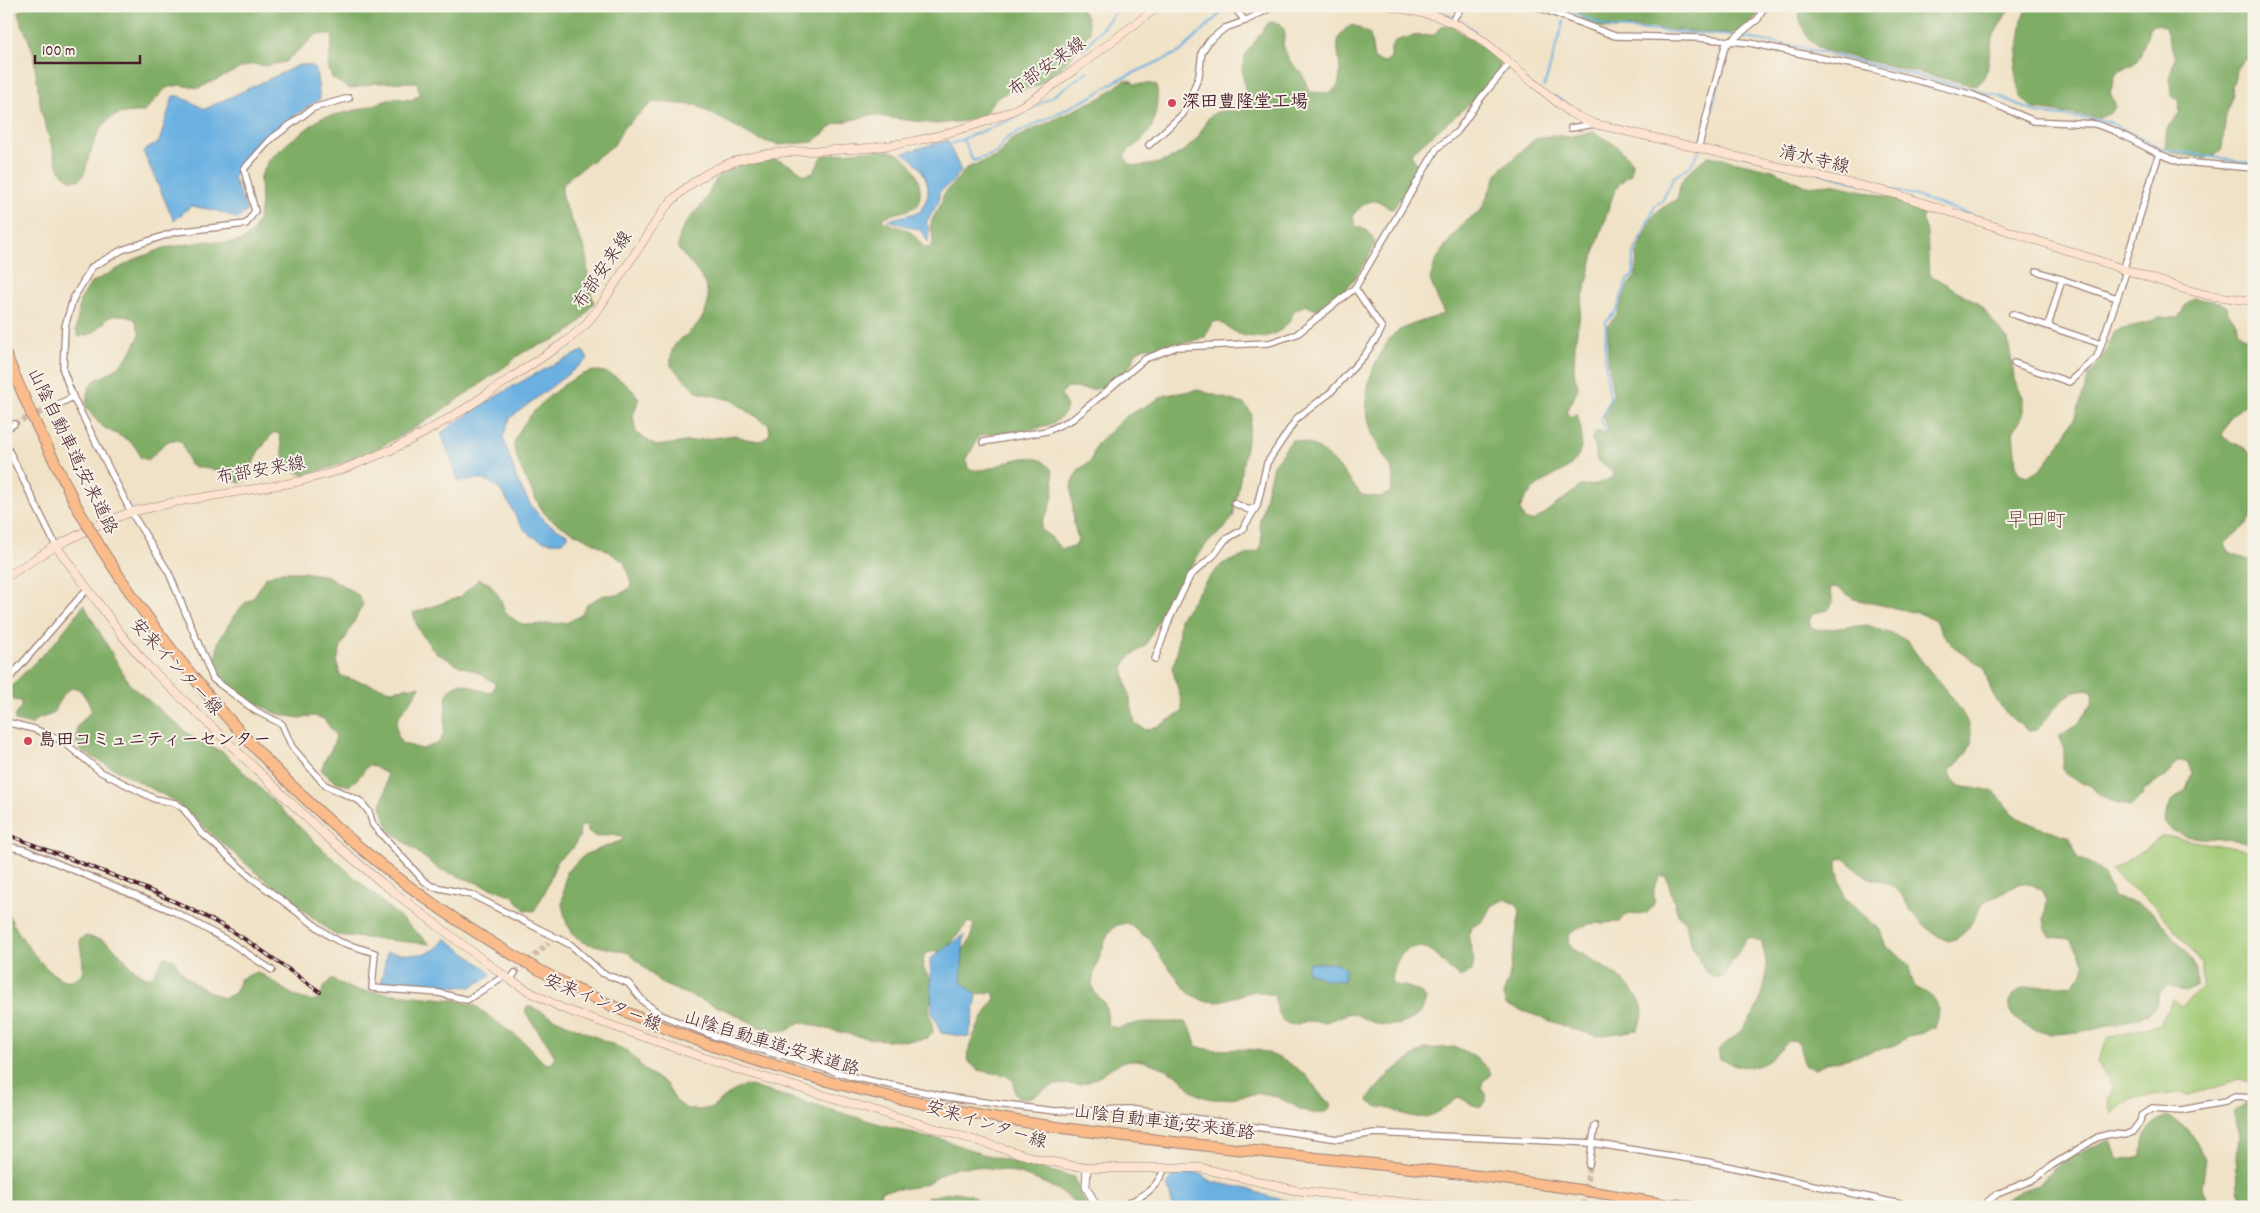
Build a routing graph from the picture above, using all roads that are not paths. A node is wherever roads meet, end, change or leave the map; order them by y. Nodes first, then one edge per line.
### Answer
1 (1159, 6) edge
2 (1233, 6) edge
3 (1274, 6) edge
4 (1390, 6) edge
5 (1462, 6) edge
6 (1534, 6) edge
7 (1764, 6) edge
8 (1245, 21) junction
9 (1452, 21) junction
10 (1733, 42) junction
11 (1510, 64) junction
12 (349, 98) dead end
13 (1595, 124) junction
14 (1571, 128) dead end
15 (1150, 145) dead end
16 (1698, 149) junction
17 (2158, 154) junction
18 (2254, 168) edge
19 (2037, 271) dead end
20 (2125, 271) junction
21 (2062, 280) junction
22 (1355, 288) junction
23 (2117, 298) junction
24 (2254, 301) edge
25 (2012, 314) dead end
26 (2048, 326) junction
27 (2101, 344) junction
28 (6, 355) edge
29 (2014, 364) dead end
30 (73, 397) junction
31 (57, 405) tunnel mouth
32 (14, 424) tunnel mouth
33 (6, 429) edge
34 (983, 442) dead end
35 (6, 445) edge
36 (1234, 503) dead end
37 (1256, 506) junction
38 (131, 512) junction
39 (56, 546) junction
40 (6, 577) edge
41 (87, 589) junction
42 (1155, 659) dead end
43 (6, 662) edge
44 (7, 680) edge
45 (6, 722) edge
46 (6, 846) edge
47 (555, 937) junction
48 (549, 943) tunnel mouth
49 (272, 970) dead end
50 (510, 976) junction
51 (2254, 1098) edge
52 (1595, 1126) dead end
53 (1592, 1143) junction
54 (1589, 1164) tunnel mouth
55 (1087, 1167) junction
56 (1165, 1168) junction
57 (1651, 1201) junction
58 (1098, 1207) edge
59 (1120, 1207) edge
60 (1446, 1207) edge
61 (1679, 1207) edge
62 (1691, 1207) edge
63 (1914, 1207) edge
64 (1981, 1207) edge

1 - 38 main road, 布部安来線
2 - 8 street
3 - 8 street
4 - 9 main road, 清水寺線
5 - 9 street
6 - 10 street
7 - 10 street
8 - 15 street
9 - 11 main road, 清水寺線
10 - 16 street
10 - 17 street
11 - 13 main road, 清水寺線
11 - 22 street
12 - 30 street
13 - 14 street
13 - 16 main road, 清水寺線
16 - 20 main road, 清水寺線
17 - 18 street
17 - 20 street
19 - 21 street
20 - 23 street
20 - 24 main road, 清水寺線
21 - 23 street
21 - 26 street
22 - 34 street
22 - 37 street
23 - 27 street
25 - 26 street
26 - 27 street
27 - 29 street
28 - 57 highway, 山陰自動車道;安来道路, bridge
30 - 31 street
30 - 38 street
32 - 33 street
35 - 39 street
36 - 37 street
37 - 42 street
38 - 39 main road, 布部安来線
38 - 47 street
39 - 40 main road, 布部安来線
39 - 41 main road, 安来インター線
41 - 44 street
41 - 50 main road, 安来インター線
43 - 44 street
45 - 50 street
46 - 49 street
47 - 48 street
47 - 53 street
50 - 55 main road, 安来インター線
51 - 64 street
52 - 53 street
53 - 54 street
53 - 63 street
55 - 56 main road, 安来インター線
55 - 58 street
56 - 59 street
56 - 60 main road, 安来インター線
57 - 61 highway, 山陰自動車道;安来道路
57 - 62 highway

